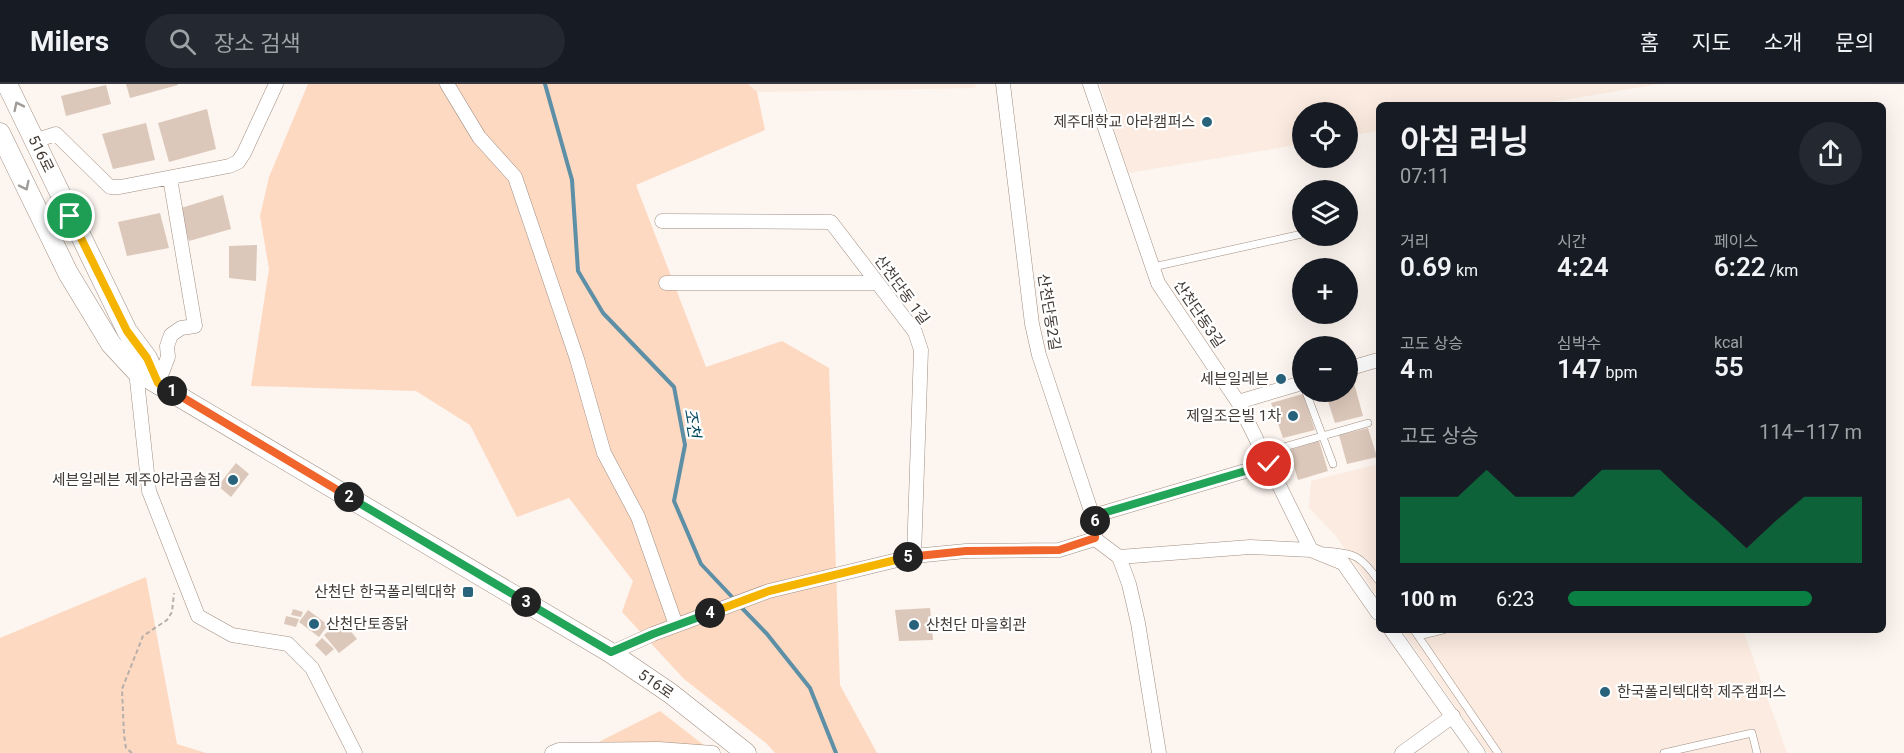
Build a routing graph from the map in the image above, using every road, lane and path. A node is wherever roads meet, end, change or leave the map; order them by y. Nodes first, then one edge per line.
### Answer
1 (7, 84) edge
2 (276, 84) edge
3 (447, 84) edge
4 (1003, 84) edge
5 (1090, 84) edge
6 (0, 134) edge
7 (34, 141) junction
8 (170, 178) junction
9 (663, 221) dead end
10 (1292, 236) edge
11 (1153, 267) junction
12 (877, 282) junction
13 (666, 283) dead end
14 (1376, 361) edge
15 (1358, 366) edge
16 (136, 371) junction
17 (158, 383) junction
18 (1292, 386) edge
19 (1238, 402) junction
20 (1310, 402) edge
21 (1368, 423) dead end
22 (1323, 436) junction
23 (1266, 459) junction
24 (1333, 464) dead end
25 (1093, 516) junction
26 (1095, 538) junction
27 (1311, 550) junction
28 (914, 556) junction
29 (1119, 557) junction
30 (1376, 577) edge
31 (174, 593) dead end
32 (1376, 610) edge
33 (676, 625) junction
34 (1393, 633) edge
35 (1416, 633) edge
36 (611, 652) junction
37 (1453, 716) junction
38 (132, 753) edge
39 (355, 753) edge
40 (552, 753) edge
41 (713, 753) edge
42 (746, 753) edge
43 (1159, 753) edge
44 (1402, 753) edge
45 (1478, 753) edge
46 (1498, 753) edge
47 (1664, 753) edge
48 (1757, 753) edge

7 -> 1 main road, 516로
2 - 8 street
3 - 33 street
4 - 25 street, 산천단동2길
5 - 11 street, 산천단동3길
6 -> 16 main road, 516로
7 - 8 street
7 - 17 main road, 516로
8 - 17 street
9 - 12 street, 산천단동 1길
10 - 11 lane
11 - 19 street, 산천단동3길
12 - 13 street
12 - 28 street, 산천단동 1길
14 - 15 street
16 - 17 main road, 516로
16 - 39 street
17 - 36 main road, 516로
18 - 19 street
19 - 23 street, 산천단동3길
20 - 22 lane
21 - 22 lane
22 - 23 lane
22 - 24 lane
23 - 25 street
23 - 27 street, 산천단동3길
25 - 26 street, 산천단동2길
26 - 28 street
26 - 29 street
27 - 29 street
27 - 30 lane
27 - 32 street
28 - 33 street
29 - 43 street
31 - 38 path
33 - 36 street
34 - 37 street
35 - 46 lane
36 - 42 main road, 516로
37 - 44 street
37 - 45 street
40 - 41 street
47 - 48 lane

